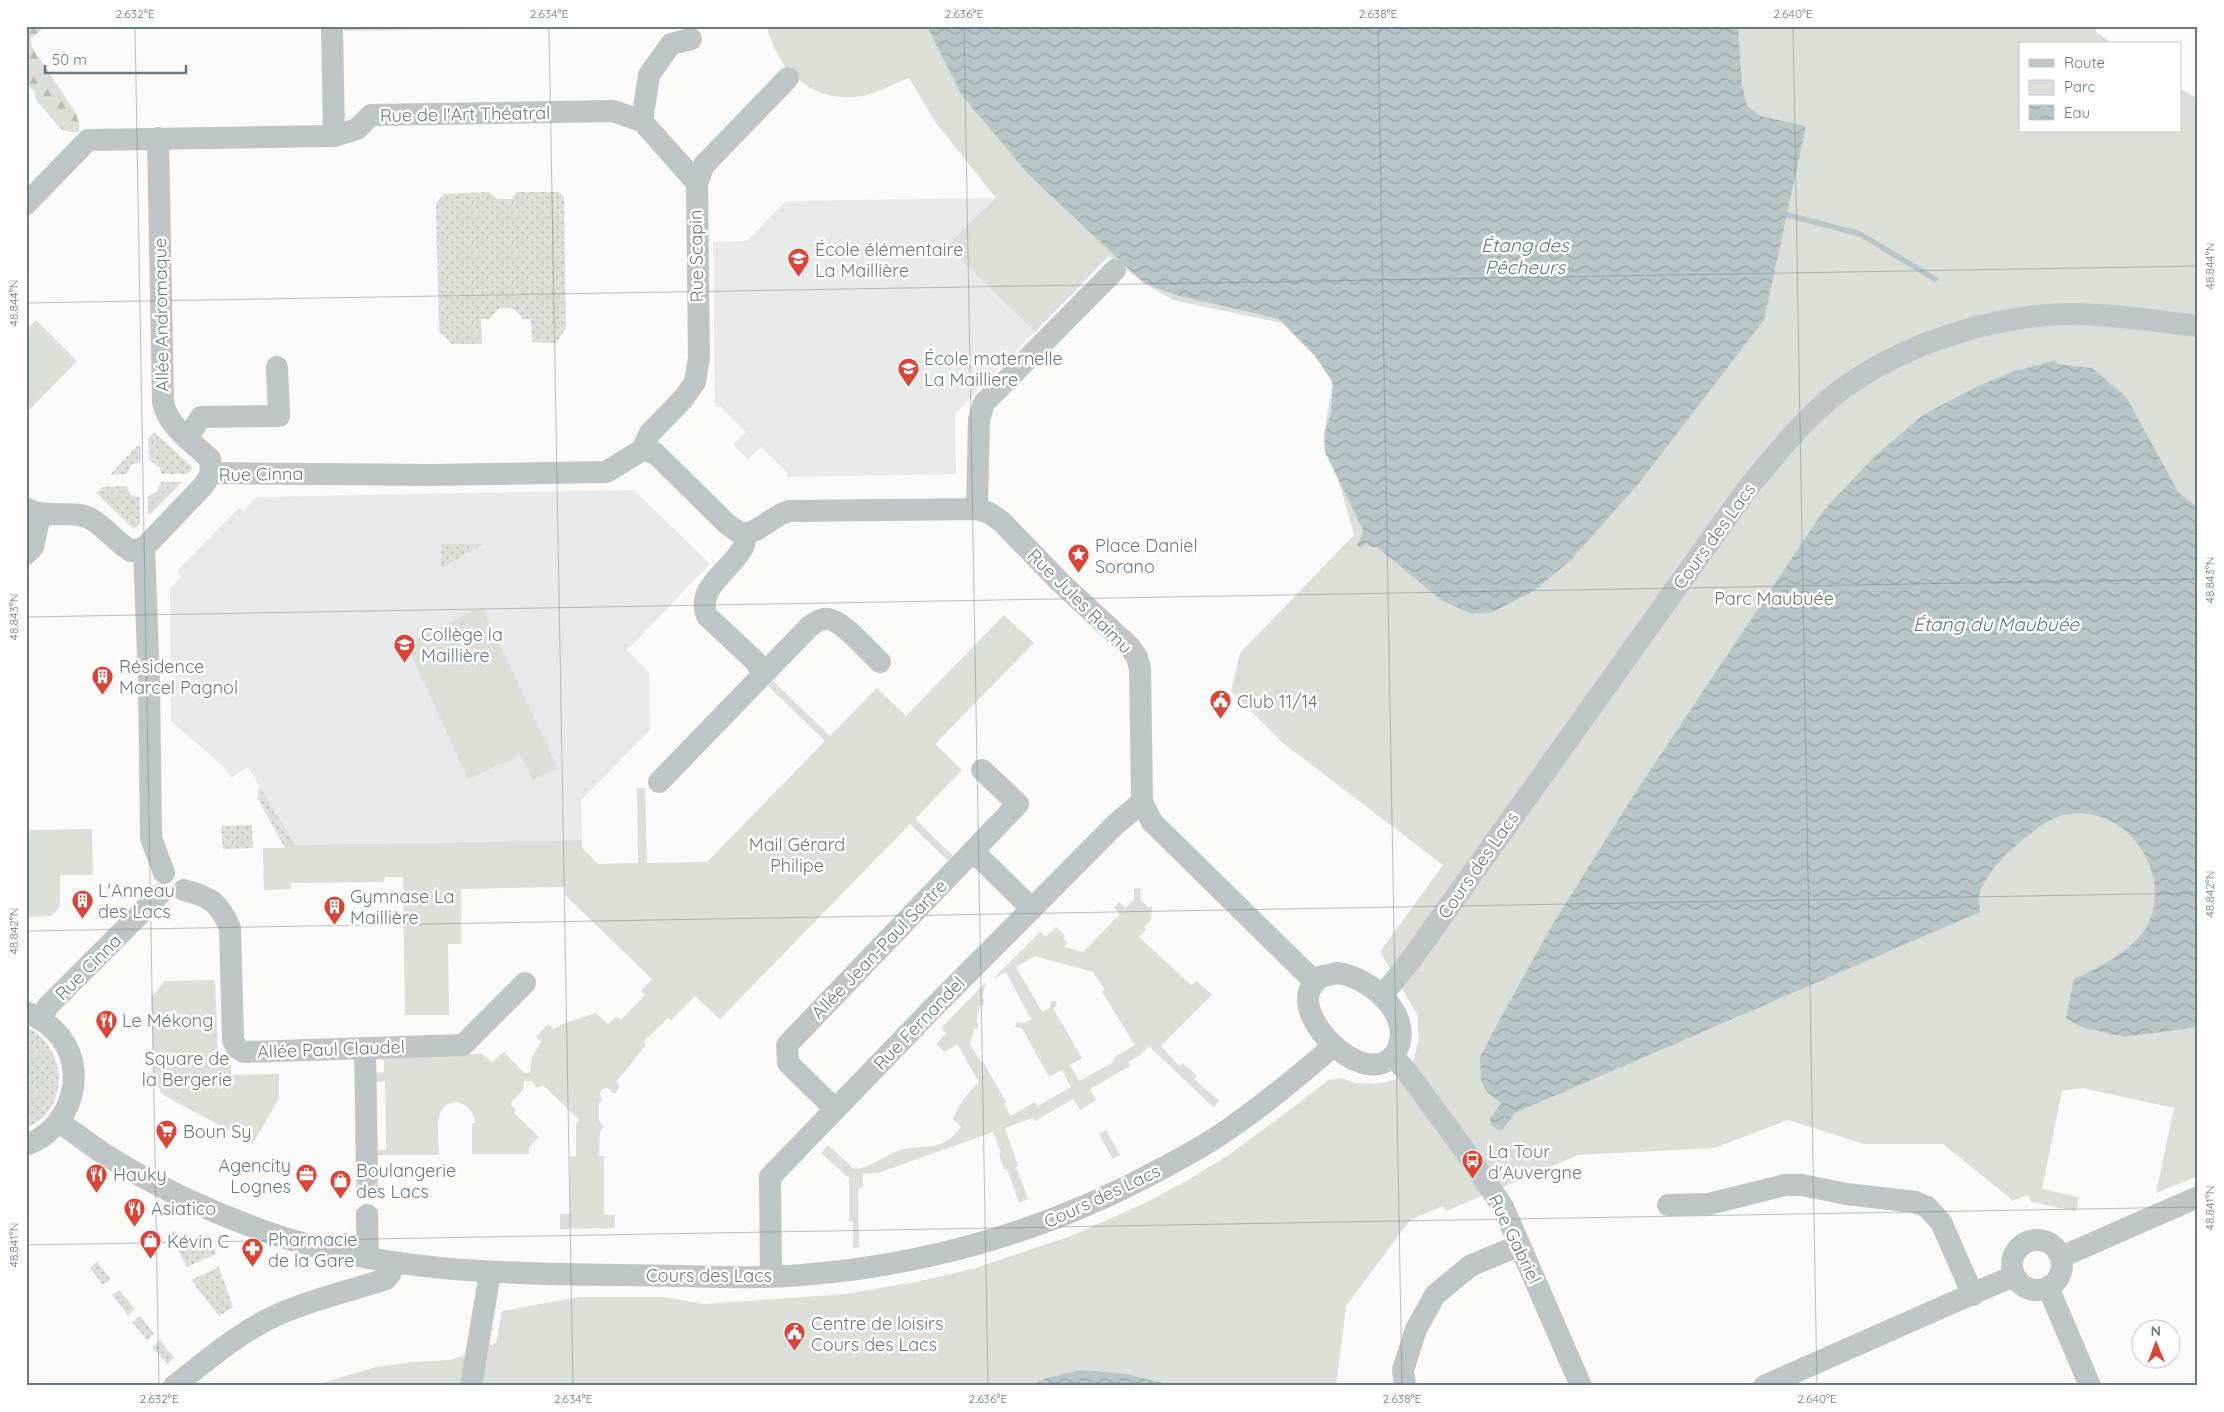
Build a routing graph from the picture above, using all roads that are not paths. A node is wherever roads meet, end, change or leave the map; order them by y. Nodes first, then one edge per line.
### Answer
1 (332, 26) edge
2 (691, 39) dead end
3 (788, 78) dead end
4 (642, 121) junction
5 (334, 136) junction
6 (158, 138) junction
7 (697, 183) junction
8 (26, 204) edge
9 (1115, 270) dead end
10 (2198, 326) edge
11 (277, 367) dead end
12 (188, 438) junction
13 (642, 450) junction
14 (211, 473) junction
15 (977, 509) junction
16 (33, 512) edge
17 (746, 534) junction
18 (144, 548) junction
19 (26, 554) edge
20 (880, 662) dead end
21 (763, 673) junction
22 (982, 770) dead end
23 (659, 782) dead end
24 (1142, 802) junction
25 (972, 851) junction
26 (164, 873) junction
27 (184, 890) junction
28 (159, 895) junction
29 (1032, 908) junction
30 (1315, 982) junction
31 (525, 983) dead end
32 (1382, 996) junction
33 (34, 1015) edge
34 (1334, 1046) junction
35 (365, 1048) junction
36 (1393, 1056) junction
37 (835, 1109) junction
38 (58, 1123) junction
39 (26, 1145) edge
40 (367, 1176) tunnel mouth
41 (2198, 1196) edge
42 (1668, 1205) dead end
43 (368, 1215) tunnel mouth
44 (1520, 1245) junction
45 (2059, 1254) junction
46 (368, 1258) junction
47 (394, 1263) junction
48 (490, 1273) junction
49 (771, 1276) junction
50 (2017, 1279) junction
51 (2048, 1287) junction
52 (1973, 1295) junction
53 (174, 1386) edge
54 (471, 1386) edge
55 (1405, 1386) edge
56 (1581, 1386) edge
57 (1764, 1386) edge
58 (2090, 1386) edge

1 - 5 street
2 - 4 street
3 - 7 street, Rue Scapin
4 - 5 street, Rue de l'Art Théatral
4 - 7 street, Rue de l'Art Théatral
5 - 6 street, Rue de l'Art Théatral
6 - 8 street, Rue de l'Art Théatral
6 - 12 street, Allée Andromaque
7 - 13 street, Rue Scapin
9 - 15 street
10 - 32 street, Cours des Lacs
11 - 12 street
12 - 14 street, Allée Andromaque
13 - 14 street, Rue Cinna
13 - 17 street
14 - 18 street, Rue Cinna
15 - 17 street, Rue Jules Raimu
15 - 24 street, Rue Jules Raimu
16 - 18 street
16 - 19 street
17 - 21 street
18 - 26 street
20 - 21 street
21 - 23 street
22 - 25 street, Allée Jean-Paul Sartre
24 - 29 street, Rue Fernandel
24 - 30 street, Rue Jules Raimu
25 - 29 street
25 - 37 street, Allée Jean-Paul Sartre
26 - 27 street
26 - 28 street
27 - 28 street
27 - 35 street, Allée Paul Claudel
28 - 33 street, Rue Cinna
29 - 37 street, Rue Fernandel
30 - 32 street
30 - 34 street
31 - 35 street, Allée Paul Claudel
32 - 36 street
33 - 38 street
34 - 36 street
34 - 49 street, Cours des Lacs
35 - 40 street
36 - 44 street, Rue Gabriel
37 - 49 street, Rue Fernandel
38 - 39 street
38 - 46 street, Cours des Lacs
41 - 45 street
42 - 52 street
43 - 46 street
44 - 55 street
44 - 56 street, Rue Gabriel
45 - 50 street
45 - 51 street
46 - 47 street, Cours des Lacs
47 - 48 street, Cours des Lacs
47 - 53 street
48 - 49 street, Cours des Lacs
48 - 54 street
50 - 51 street
50 - 52 street
51 - 58 street
52 - 57 street

